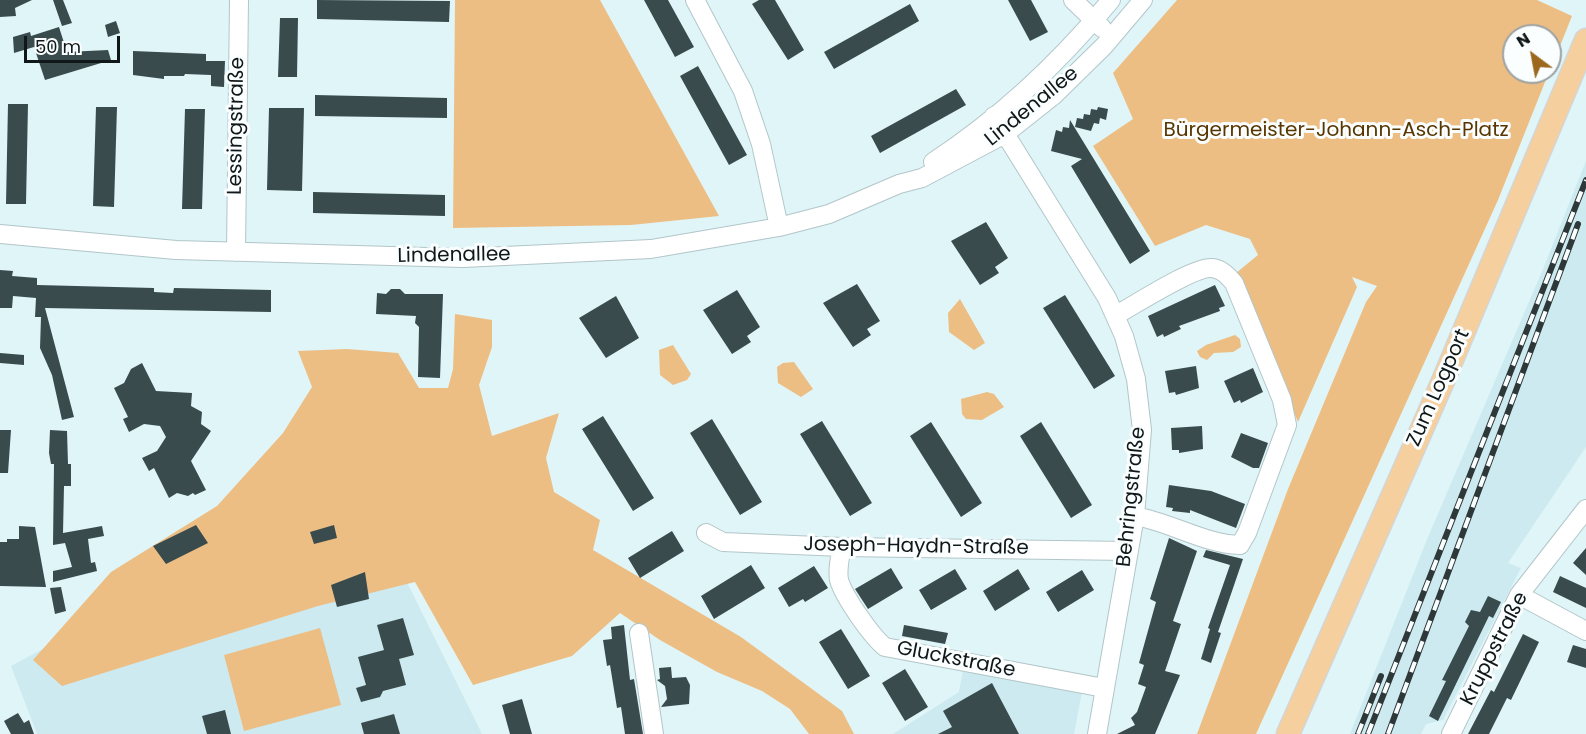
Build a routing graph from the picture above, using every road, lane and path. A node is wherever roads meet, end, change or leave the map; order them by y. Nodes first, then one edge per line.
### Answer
1 (239, 0) edge
2 (695, 0) edge
3 (1073, 0) edge
4 (1111, 0) edge
5 (1143, 0) edge
6 (1094, 20) junction
7 (1112, 37) junction
8 (1586, 40) edge
9 (994, 116) junction
10 (1005, 134) junction
11 (899, 184) junction
12 (779, 227) junction
13 (0, 234) edge
14 (236, 252) junction
15 (1116, 315) junction
16 (1586, 509) edge
17 (1134, 516) junction
18 (706, 533) dead end
19 (842, 547) junction
20 (1128, 551) junction
21 (1519, 595) junction
22 (1586, 631) edge
23 (639, 633) dead end
24 (1104, 688) junction
25 (654, 734) edge
26 (1097, 734) edge
27 (1288, 734) edge
28 (1451, 734) edge

1 - 14 street, Lessingstraße
2 - 12 street
3 - 6 street
4 - 6 street, Lindenallee
5 - 7 street, Lindenallee
6 - 7 street
6 - 9 street, Lindenallee
7 - 10 street, Lindenallee
8 - 27 main road, Zum Logport
9 - 10 street, Behringstraße
9 - 11 street, Lindenallee
10 - 11 street, Lindenallee
10 - 15 street, Behringstraße
11 - 12 street, Lindenallee
12 - 14 street, Lindenallee
13 - 14 street, Lindenallee
15 - 17 street, Behringstraße
15 - 17 street
16 - 21 street, Kruppstraße
17 - 20 street, Behringstraße
18 - 19 street, Joseph-Haydn-Straße
19 - 20 street, Joseph-Haydn-Straße
19 - 24 street, Gluckstraße
20 - 24 street, Behringstraße
21 - 22 street
21 - 28 street, Kruppstraße
23 - 25 street
24 - 26 street, Behringstraße

